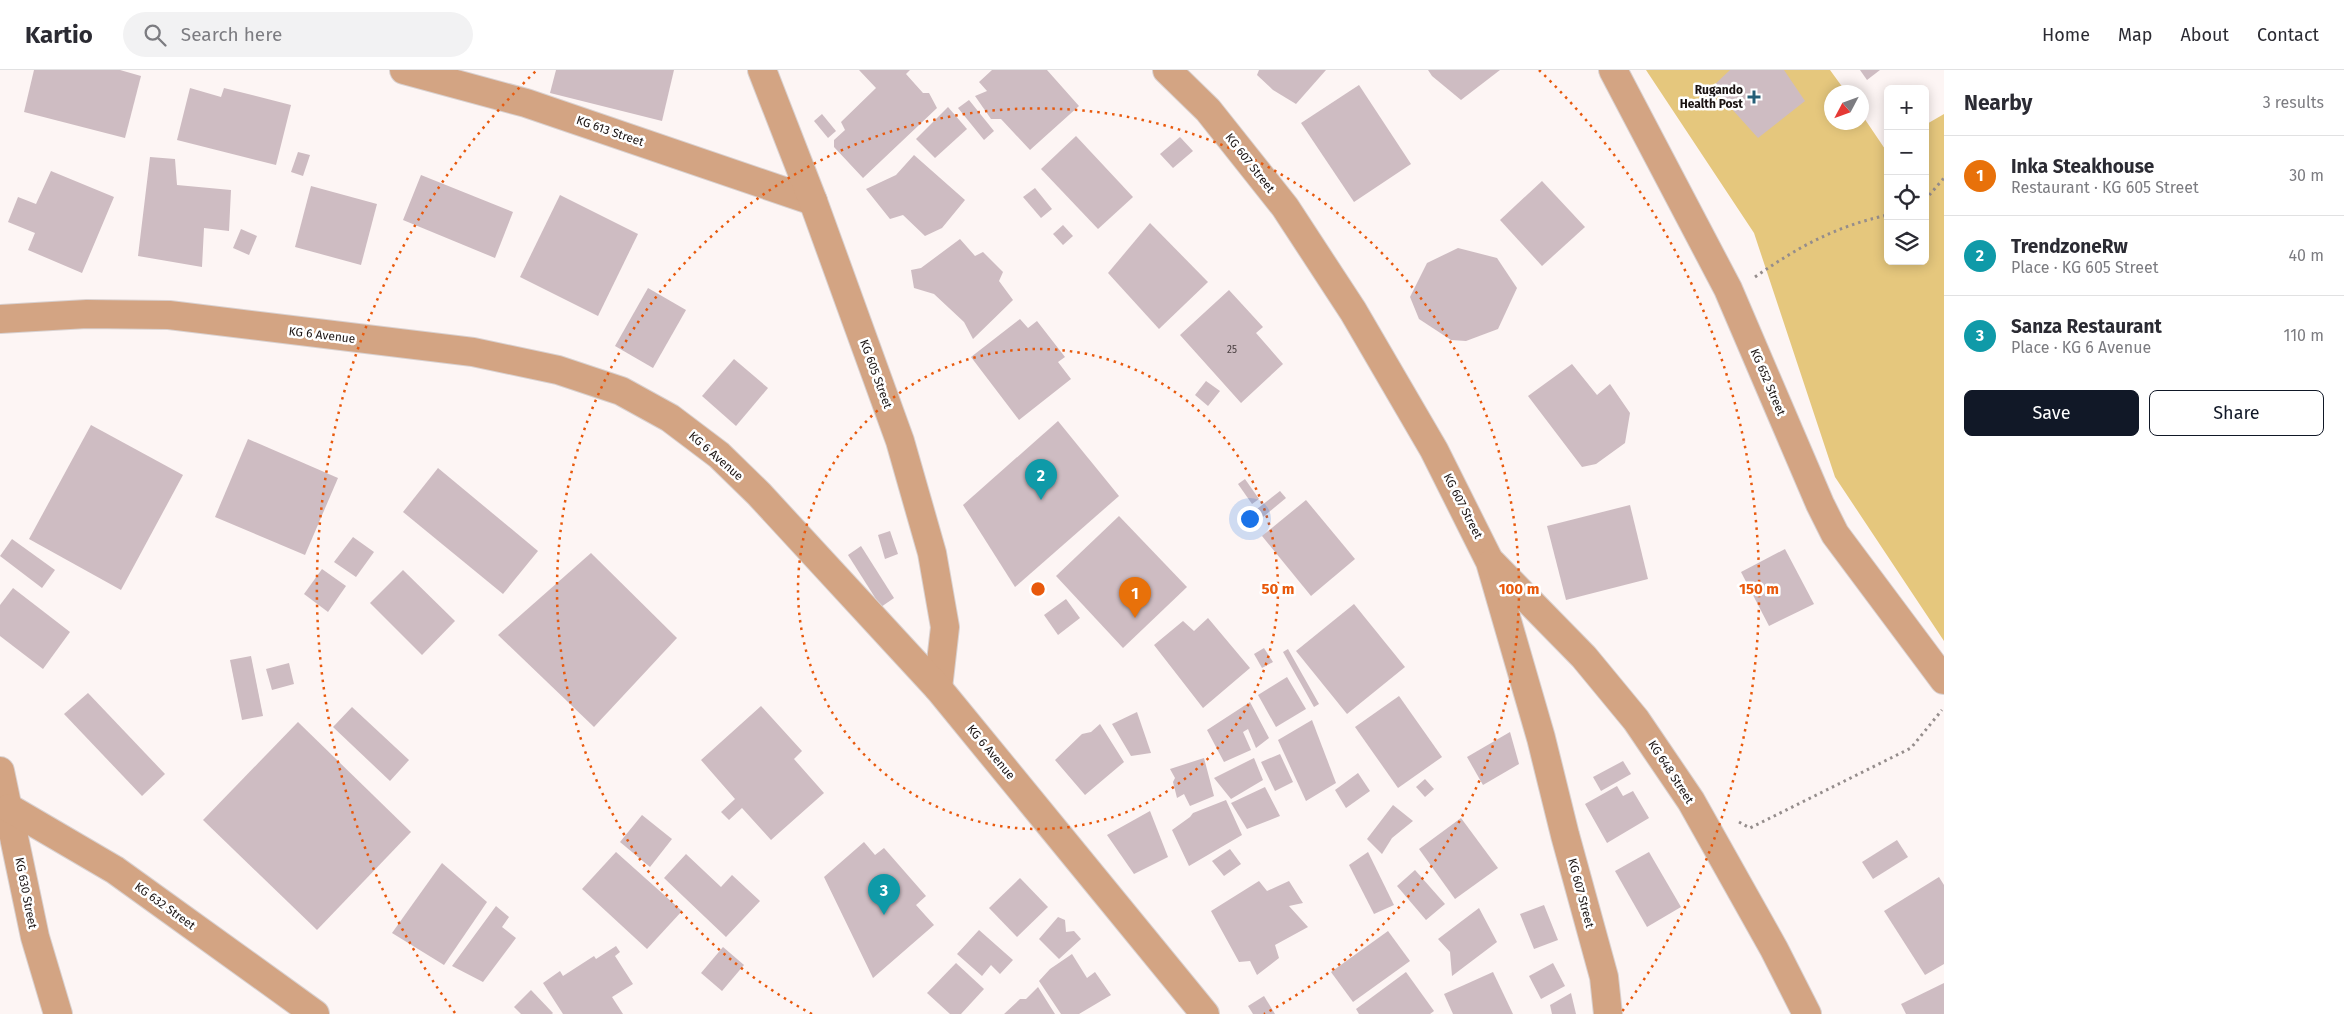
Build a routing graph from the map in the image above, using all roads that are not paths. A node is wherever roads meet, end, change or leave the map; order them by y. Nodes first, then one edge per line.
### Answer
1 (404, 70) edge
2 (762, 70) edge
3 (1167, 70) edge
4 (1613, 70) edge
5 (813, 201) junction
6 (0, 319) edge
7 (1490, 562) junction
8 (1944, 680) edge
9 (938, 688) junction
10 (0, 771) edge
11 (9, 808) junction
12 (58, 1014) edge
13 (315, 1014) edge
14 (1206, 1014) edge
15 (1608, 1014) edge
16 (1807, 1014) edge

1 - 5 street, KG 613 Street
2 - 5 street, KG 605 Street
3 - 7 street, KG 607 Street
4 - 8 street, KG 652 Street
5 - 9 street, KG 605 Street
6 - 9 street, KG 6 Avenue
7 - 15 street, KG 607 Street
7 - 16 street, KG 648 Street
9 - 14 street, KG 6 Avenue
10 - 11 street, KG 630 Street
11 - 12 street, KG 630 Street
11 - 13 street, KG 632 Street

